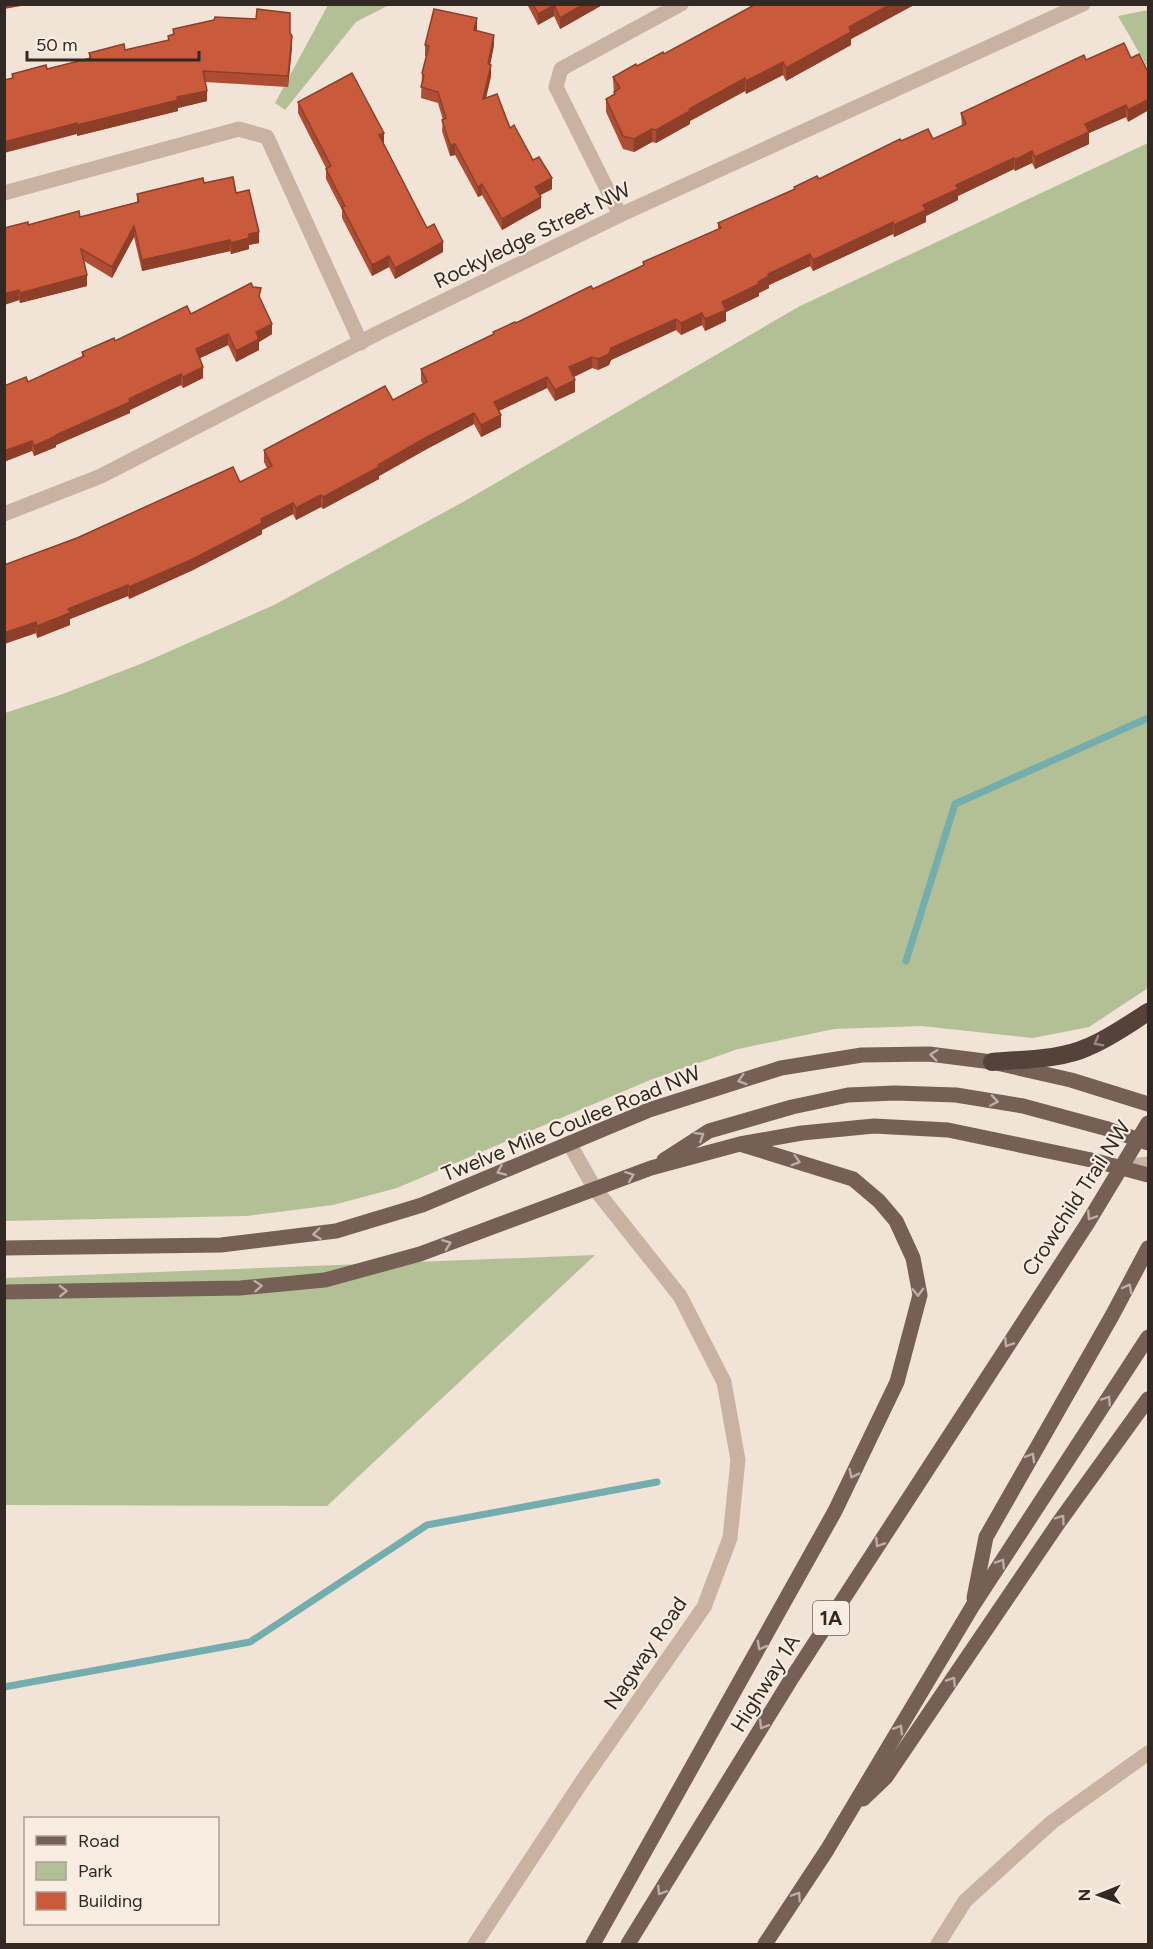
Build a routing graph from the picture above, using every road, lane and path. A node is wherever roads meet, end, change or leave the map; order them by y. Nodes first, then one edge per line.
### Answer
1 (681, 4) edge
2 (1083, 4) edge
3 (4, 193) edge
4 (620, 215) junction
5 (361, 342) junction
6 (4, 514) edge
7 (1149, 1012) edge
8 (992, 1062) junction
9 (1149, 1104) edge
10 (1149, 1124) edge
11 (1143, 1142) edge
12 (569, 1143) junction
13 (740, 1144) junction
14 (1149, 1164) edge
15 (1123, 1167) junction
16 (651, 1168) junction
17 (1149, 1175) edge
18 (595, 1189) junction
19 (4, 1248) edge
20 (1149, 1248) edge
21 (4, 1292) edge
22 (1040, 1294) joint
23 (1149, 1337) edge
24 (1149, 1399) edge
25 (972, 1607) junction
26 (1149, 1753) edge
27 (851, 1809) junction
28 (475, 1944) edge
29 (593, 1944) edge
30 (628, 1944) edge
31 (765, 1944) edge
32 (938, 1944) edge

1 - 4 street
2 - 4 street, Rockyledge Street NW
3 - 5 street
4 - 5 street, Rockyledge Street NW
5 - 6 street, Rockyledge Street NW
7 -> 8 highway
8 - 9 main road, Twelve Mile Coulee Road NW
8 -> 12 main road, Twelve Mile Coulee Road NW
10 - 11 main road, Crowchild Trail NW / 1A
11 - 15 main road, Crowchild Trail NW / 1A
16 -> 11 main road
12 - 18 street, Nagway Road
12 -> 19 main road, Twelve Mile Coulee Road NW
13 - 15 main road
13 - 16 main road
13 -> 29 main road
14 - 15 street
15 - 17 main road
15 -> 22 main road, Crowchild Trail NW / 1A
18 -> 16 main road
21 -> 18 main road
18 - 28 street, Nagway Road
25 -> 20 main road
22 -> 30 main road, Highway 1A / 1A
25 -> 23 main road
27 -> 24 main road
27 -> 25 main road
26 - 32 street
31 -> 27 main road

